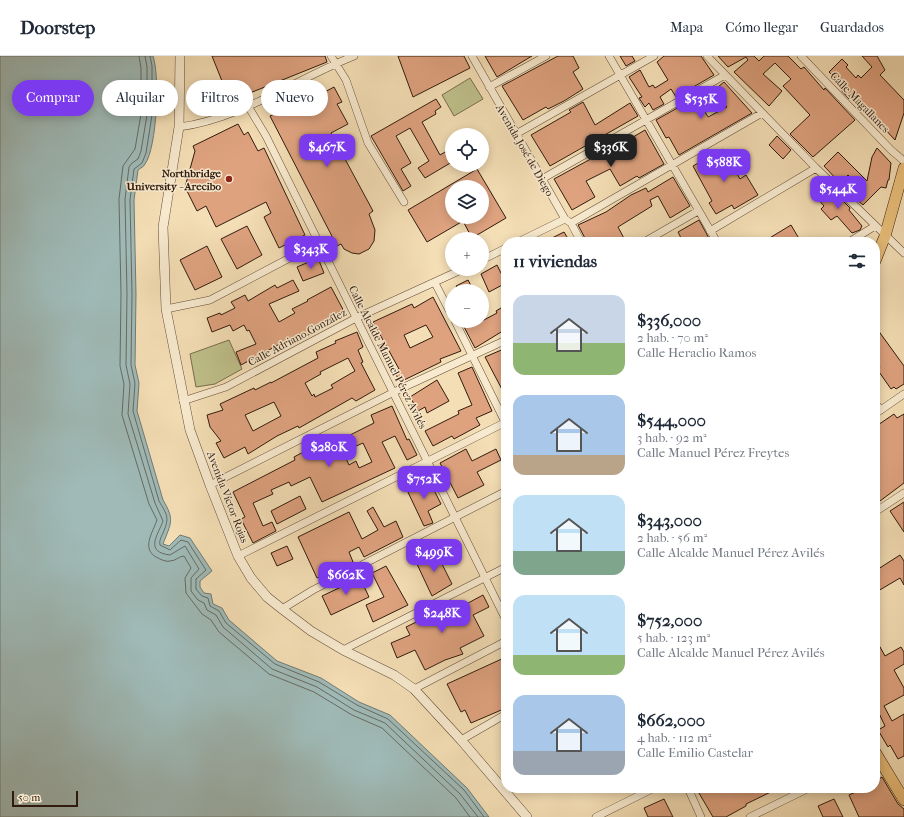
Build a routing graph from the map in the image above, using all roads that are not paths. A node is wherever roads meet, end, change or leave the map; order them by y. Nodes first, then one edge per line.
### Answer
1 (180, 56) edge
2 (331, 56) edge
3 (354, 56) edge
4 (472, 56) edge
5 (546, 56) edge
6 (609, 56) edge
7 (654, 56) edge
8 (707, 56) edge
9 (801, 56) edge
10 (334, 64) junction
11 (620, 75) junction
12 (725, 75) junction
13 (489, 87) junction
14 (253, 104) edge
15 (762, 113) junction
16 (253, 114) edge
17 (222, 116) edge
18 (646, 121) junction
19 (178, 126) junction
20 (516, 134) junction
21 (904, 161) edge
22 (672, 164) junction
23 (816, 168) junction
24 (904, 168) edge
25 (542, 179) junction
26 (404, 202) dead end
27 (698, 211) junction
28 (568, 221) junction
29 (875, 226) junction
30 (710, 231) junction
31 (885, 236) junction
32 (530, 237) edge
33 (578, 237) edge
34 (653, 237) edge
35 (714, 237) edge
36 (857, 237) edge
37 (318, 243) junction
38 (880, 248) edge
39 (501, 250) edge
40 (904, 253) edge
41 (489, 256) edge
42 (450, 276) edge
43 (436, 283) junction
44 (445, 302) edge
45 (166, 309) junction
46 (356, 318) junction
47 (458, 328) edge
48 (501, 342) edge
49 (472, 356) junction
50 (393, 392) junction
51 (904, 394) edge
52 (183, 401) junction
53 (880, 411) edge
54 (501, 413) edge
55 (501, 425) edge
56 (428, 460) junction
57 (210, 485) junction
58 (904, 492) edge
59 (501, 494) edge
60 (880, 509) edge
61 (454, 517) junction
62 (238, 556) junction
63 (501, 570) edge
64 (486, 577) junction
65 (501, 609) edge
66 (282, 610) junction
67 (501, 643) edge
68 (343, 650) junction
69 (414, 690) junction
70 (501, 717) edge
71 (461, 740) junction
72 (880, 762) edge
73 (501, 787) edge
74 (506, 793) edge
75 (644, 793) edge
76 (690, 793) edge
77 (798, 793) edge
78 (904, 800) edge
79 (527, 817) edge
80 (596, 817) edge
81 (701, 817) edge
82 (750, 817) edge

1 - 19 street, Avenida Víctor Rojas
2 - 10 street
3 - 10 street
4 - 13 street, Avenida José de Diego
5 - 13 street
6 - 11 street
7 - 11 street
8 - 12 street
9 - 21 street, Calle Magallanes
10 - 14 street
10 - 26 street
11 - 18 street
11 - 20 street
12 - 15 street
12 - 18 street
13 - 20 street, Avenida José de Diego
15 - 22 street
15 - 23 street
16 - 37 street, Calle Alcalde Manuel Pérez Avilés
17 - 19 street
18 - 22 street
18 - 25 street
19 - 45 street, Avenida Víctor Rojas
20 - 25 street, Avenida José de Diego
22 - 27 street
22 - 28 street
23 - 29 street
23 - 30 street
24 - 31 main road
25 - 28 street, Avenida José de Diego
27 - 30 street
27 - 34 street
28 - 32 street
28 - 33 street, Avenida José de Diego
29 - 31 street
29 - 36 street
30 - 35 street
31 - 38 main road
31 - 40 street
37 - 45 street
37 - 46 street, Calle Alcalde Manuel Pérez Avilés
39 - 41 street
42 - 43 street, Calle Adriano González
43 - 44 street
43 - 46 street, Calle Adriano González
45 - 52 street, Avenida Víctor Rojas
46 - 50 street, Calle Alcalde Manuel Pérez Avilés
46 - 52 street, Calle Adriano González
47 - 49 street
48 - 49 street
49 - 50 street
49 - 54 street
50 - 56 street, Calle Alcalde Manuel Pérez Avilés
50 - 57 street
51 - 53 street
52 - 57 street, Avenida Víctor Rojas
55 - 56 street
56 - 61 street, Calle Alcalde Manuel Pérez Avilés
56 - 62 street
57 - 62 street, Avenida Víctor Rojas
58 - 60 street
59 - 61 street
61 - 64 street, Calle Alcalde Manuel Pérez Avilés
61 - 66 street
62 - 66 street, Avenida Víctor Rojas
63 - 64 street
64 - 65 street, Calle Alcalde Manuel Pérez Avilés
64 - 68 street
66 - 68 street, Avenida Víctor Rojas
67 - 69 street
68 - 69 street, Avenida Víctor Rojas
69 - 71 street, Avenida Víctor Rojas
70 - 71 street
71 - 73 street, Avenida Víctor Rojas
72 - 78 main road
74 - 79 street, Avenida Víctor Rojas
75 - 80 street
76 - 81 street
77 - 82 street

